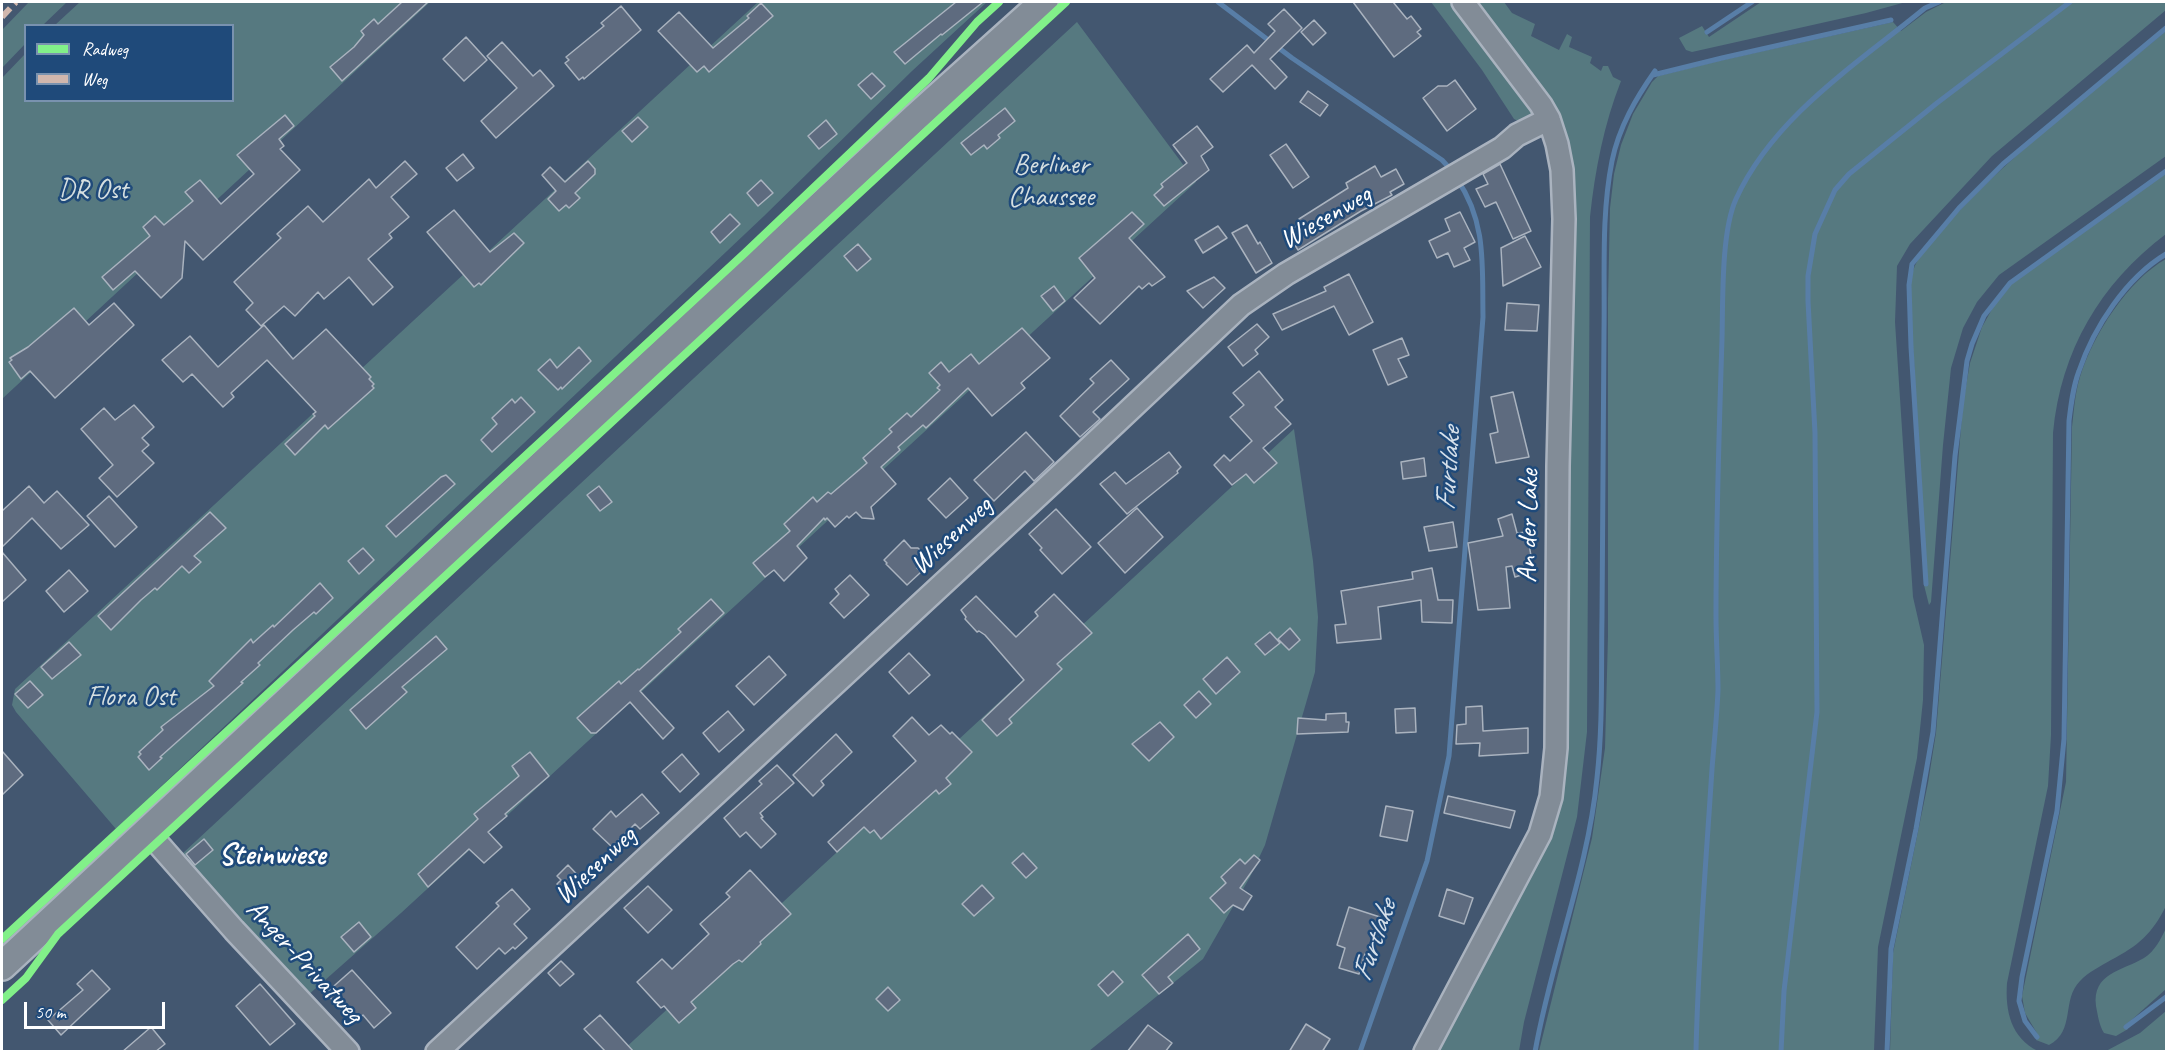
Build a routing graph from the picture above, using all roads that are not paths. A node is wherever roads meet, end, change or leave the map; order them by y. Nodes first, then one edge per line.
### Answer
1 (1018, 2) edge
2 (1044, 2) edge
3 (1462, 2) edge
4 (942, 93) junction
5 (1549, 119) junction
6 (146, 830) junction
7 (2, 966) edge
8 (348, 1052) edge
9 (437, 1052) edge
10 (1425, 1052) edge

1 - 4 main road
2 - 4 main road
3 - 5 street, An der Lake
4 - 6 main road
5 - 9 street, Wiesenweg
5 - 10 street, An der Lake
6 - 7 main road
6 - 8 street, Anger-Privatweg

